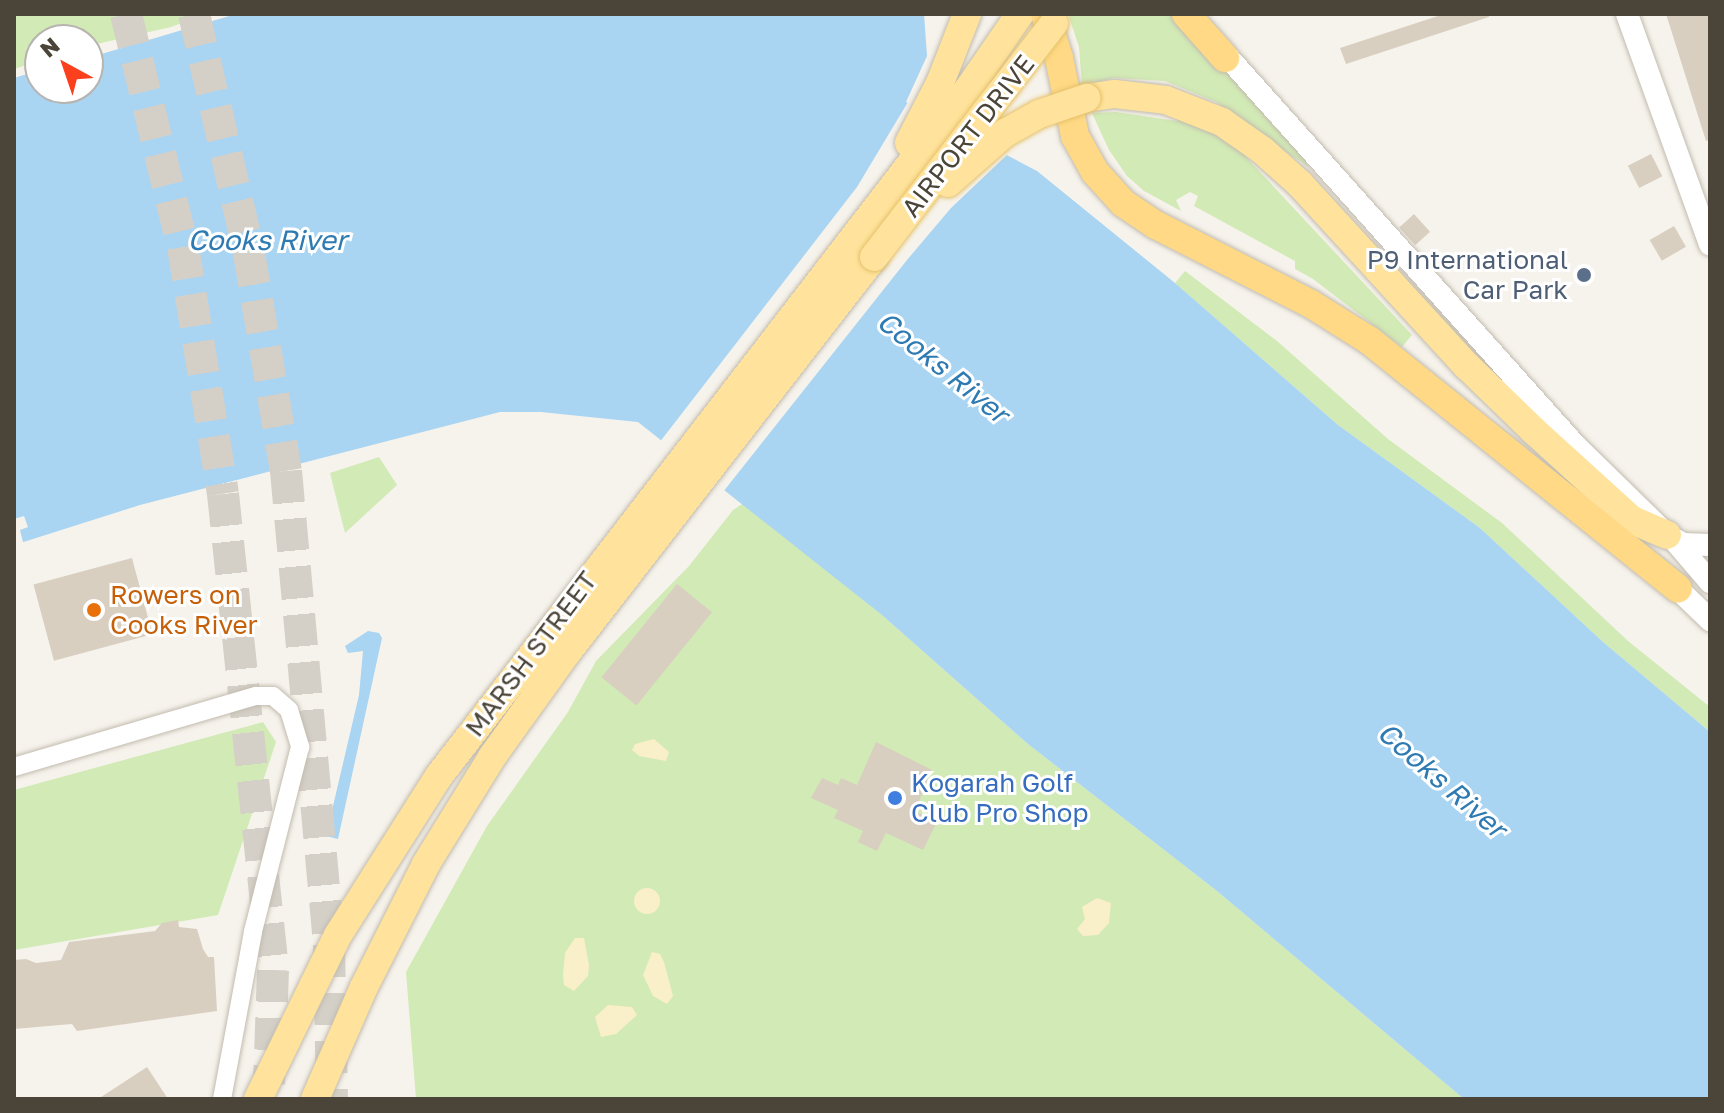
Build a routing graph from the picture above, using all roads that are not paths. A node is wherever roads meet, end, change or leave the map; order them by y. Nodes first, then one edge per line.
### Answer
1 (967, 14) edge
2 (1020, 14) edge
3 (1045, 14) edge
4 (1060, 14) edge
5 (1186, 14) edge
6 (1196, 14) edge
7 (1627, 14) edge
8 (1225, 58) junction
9 (850, 240) junction
10 (1710, 244) edge
11 (874, 257) junction
12 (1373, 262) junction
13 (1671, 538) junction
14 (1710, 545) edge
15 (1710, 582) edge
16 (1678, 589) junction
17 (1710, 620) edge
18 (14, 767) edge
19 (222, 1099) edge
20 (258, 1099) edge
21 (315, 1099) edge

1 - 9 main road, AIRPORT DRIVE
2 - 9 main road
3 - 16 highway
4 - 11 main road, AIRPORT DRIVE, bridge
5 - 8 highway
6 - 8 street
7 - 10 street
8 - 13 street
9 - 20 main road, MARSH STREET
11 - 12 main road, bridge
11 - 21 main road, MARSH STREET
12 - 13 main road
12 - 16 main road
13 - 14 street
13 - 15 street
16 - 17 street
18 - 19 street

